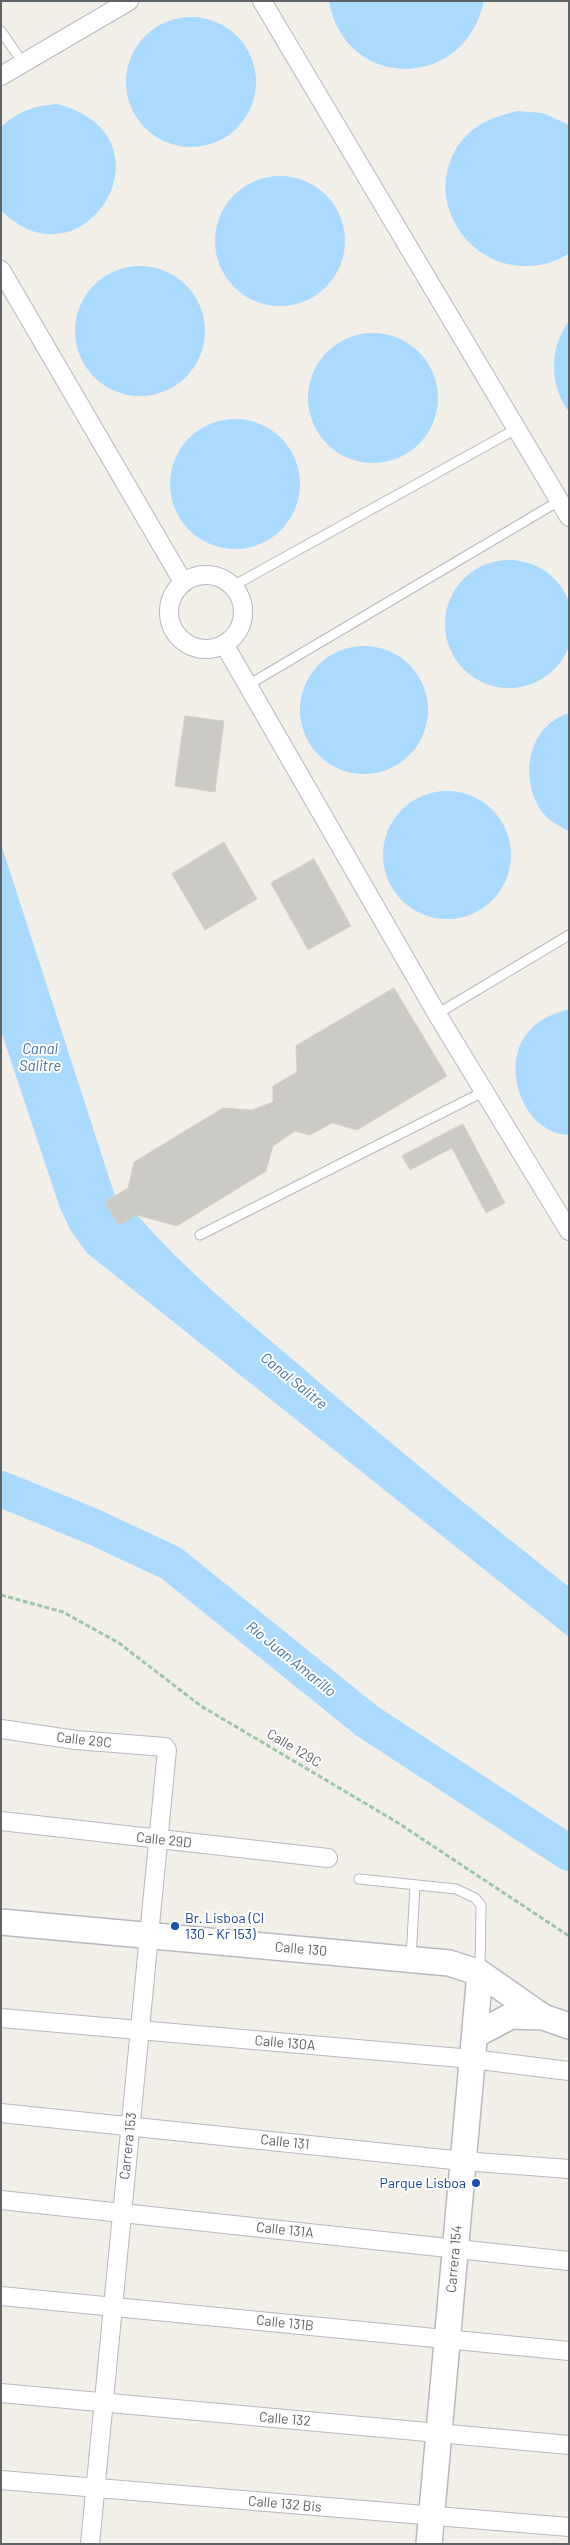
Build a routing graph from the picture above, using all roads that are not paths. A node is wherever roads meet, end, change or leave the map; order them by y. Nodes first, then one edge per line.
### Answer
1 (129, 1) edge
2 (262, 1) edge
3 (1, 31) edge
4 (23, 63) junction
5 (1, 76) edge
6 (1, 270) edge
7 (516, 429) junction
8 (559, 501) junction
9 (569, 517) edge
10 (183, 582) junction
11 (233, 586) junction
12 (224, 644) junction
13 (248, 685) junction
14 (569, 935) edge
15 (437, 1014) junction
16 (483, 1092) junction
17 (569, 1231) edge
18 (200, 1235) dead end
19 (1, 1729) edge
20 (167, 1748) joint
21 (1, 1821) edge
22 (158, 1840) junction
23 (328, 1858) dead end
24 (359, 1879) dead end
25 (415, 1885) junction
26 (1, 1922) edge
27 (149, 1935) junction
28 (411, 1959) junction
29 (480, 1973) junction
30 (543, 2017) junction
31 (1, 2018) edge
32 (569, 2026) edge
33 (139, 2030) junction
34 (474, 2035) junction
35 (472, 2059) junction
36 (569, 2071) edge
37 (1, 2113) edge
38 (130, 2126) junction
39 (463, 2161) junction
40 (569, 2170) edge
41 (1, 2200) edge
42 (122, 2212) junction
43 (455, 2249) junction
44 (569, 2261) edge
45 (1, 2296) edge
46 (113, 2306) junction
47 (447, 2339) junction
48 (569, 2351) edge
49 (1, 2393) edge
50 (104, 2402) junction
51 (438, 2433) junction
52 (569, 2446) edge
53 (1, 2480) edge
54 (95, 2488) junction
55 (431, 2516) junction
56 (569, 2527) edge
57 (90, 2544) edge
58 (428, 2544) edge

1 - 4 street
2 - 7 street
3 - 4 lane
4 - 5 street
6 - 10 street
7 - 8 street
7 - 11 lane
8 - 9 street
8 - 13 lane
10 - 11 street
10 - 12 street
11 - 12 street
12 - 13 street
13 - 15 street
14 - 15 lane
15 - 16 street
16 - 17 street
16 - 18 lane
19 - 20 street, Calle 29C
20 - 22 street, Carrera 153
21 - 22 street, Calle 29D
22 - 23 street, Calle 29D
22 - 27 street, Carrera 153
24 - 25 lane
25 - 28 lane
25 - 29 lane
26 - 27 main road, Calle 130
27 - 28 main road, Calle 130
27 - 33 street, Carrera 153
28 - 29 main road, Calle 130
29 - 30 main road, Calle 130
29 - 34 main road, Carrera 154
30 - 32 main road
30 - 34 main road
31 - 33 street, Calle 130A
33 - 35 street, Calle 130A
33 - 38 street, Carrera 153
34 - 35 main road, Carrera 154
35 - 36 street, Calle 130A
35 - 39 main road, Carrera 154
37 - 38 street, Calle 131
38 - 39 street, Calle 131
38 - 42 street, Carrera 153
39 - 40 street, Calle 131
39 - 43 main road, Carrera 154
41 - 42 street, Calle 131A
42 - 43 street, Calle 131A
42 - 46 street, Carrera 153
43 - 44 street, Calle 131A
43 - 47 main road, Carrera 154
45 - 46 street, Calle 131B
46 - 47 street, Calle 131B
46 - 50 street, Carrera 153
47 - 48 street, Calle 131B
47 - 51 main road, Carrera 154
49 - 50 street, Calle 132
50 - 51 street, Calle 132
50 - 54 street, Carrera 153
51 - 52 street, Calle 132
51 - 55 main road, Carrera 154
53 - 54 street, Calle 132 Bis
54 - 55 street, Calle 132 Bis
54 - 57 street, Carrera 153
55 - 56 street, Calle 132 Bis
55 - 58 main road, Carrera 154

